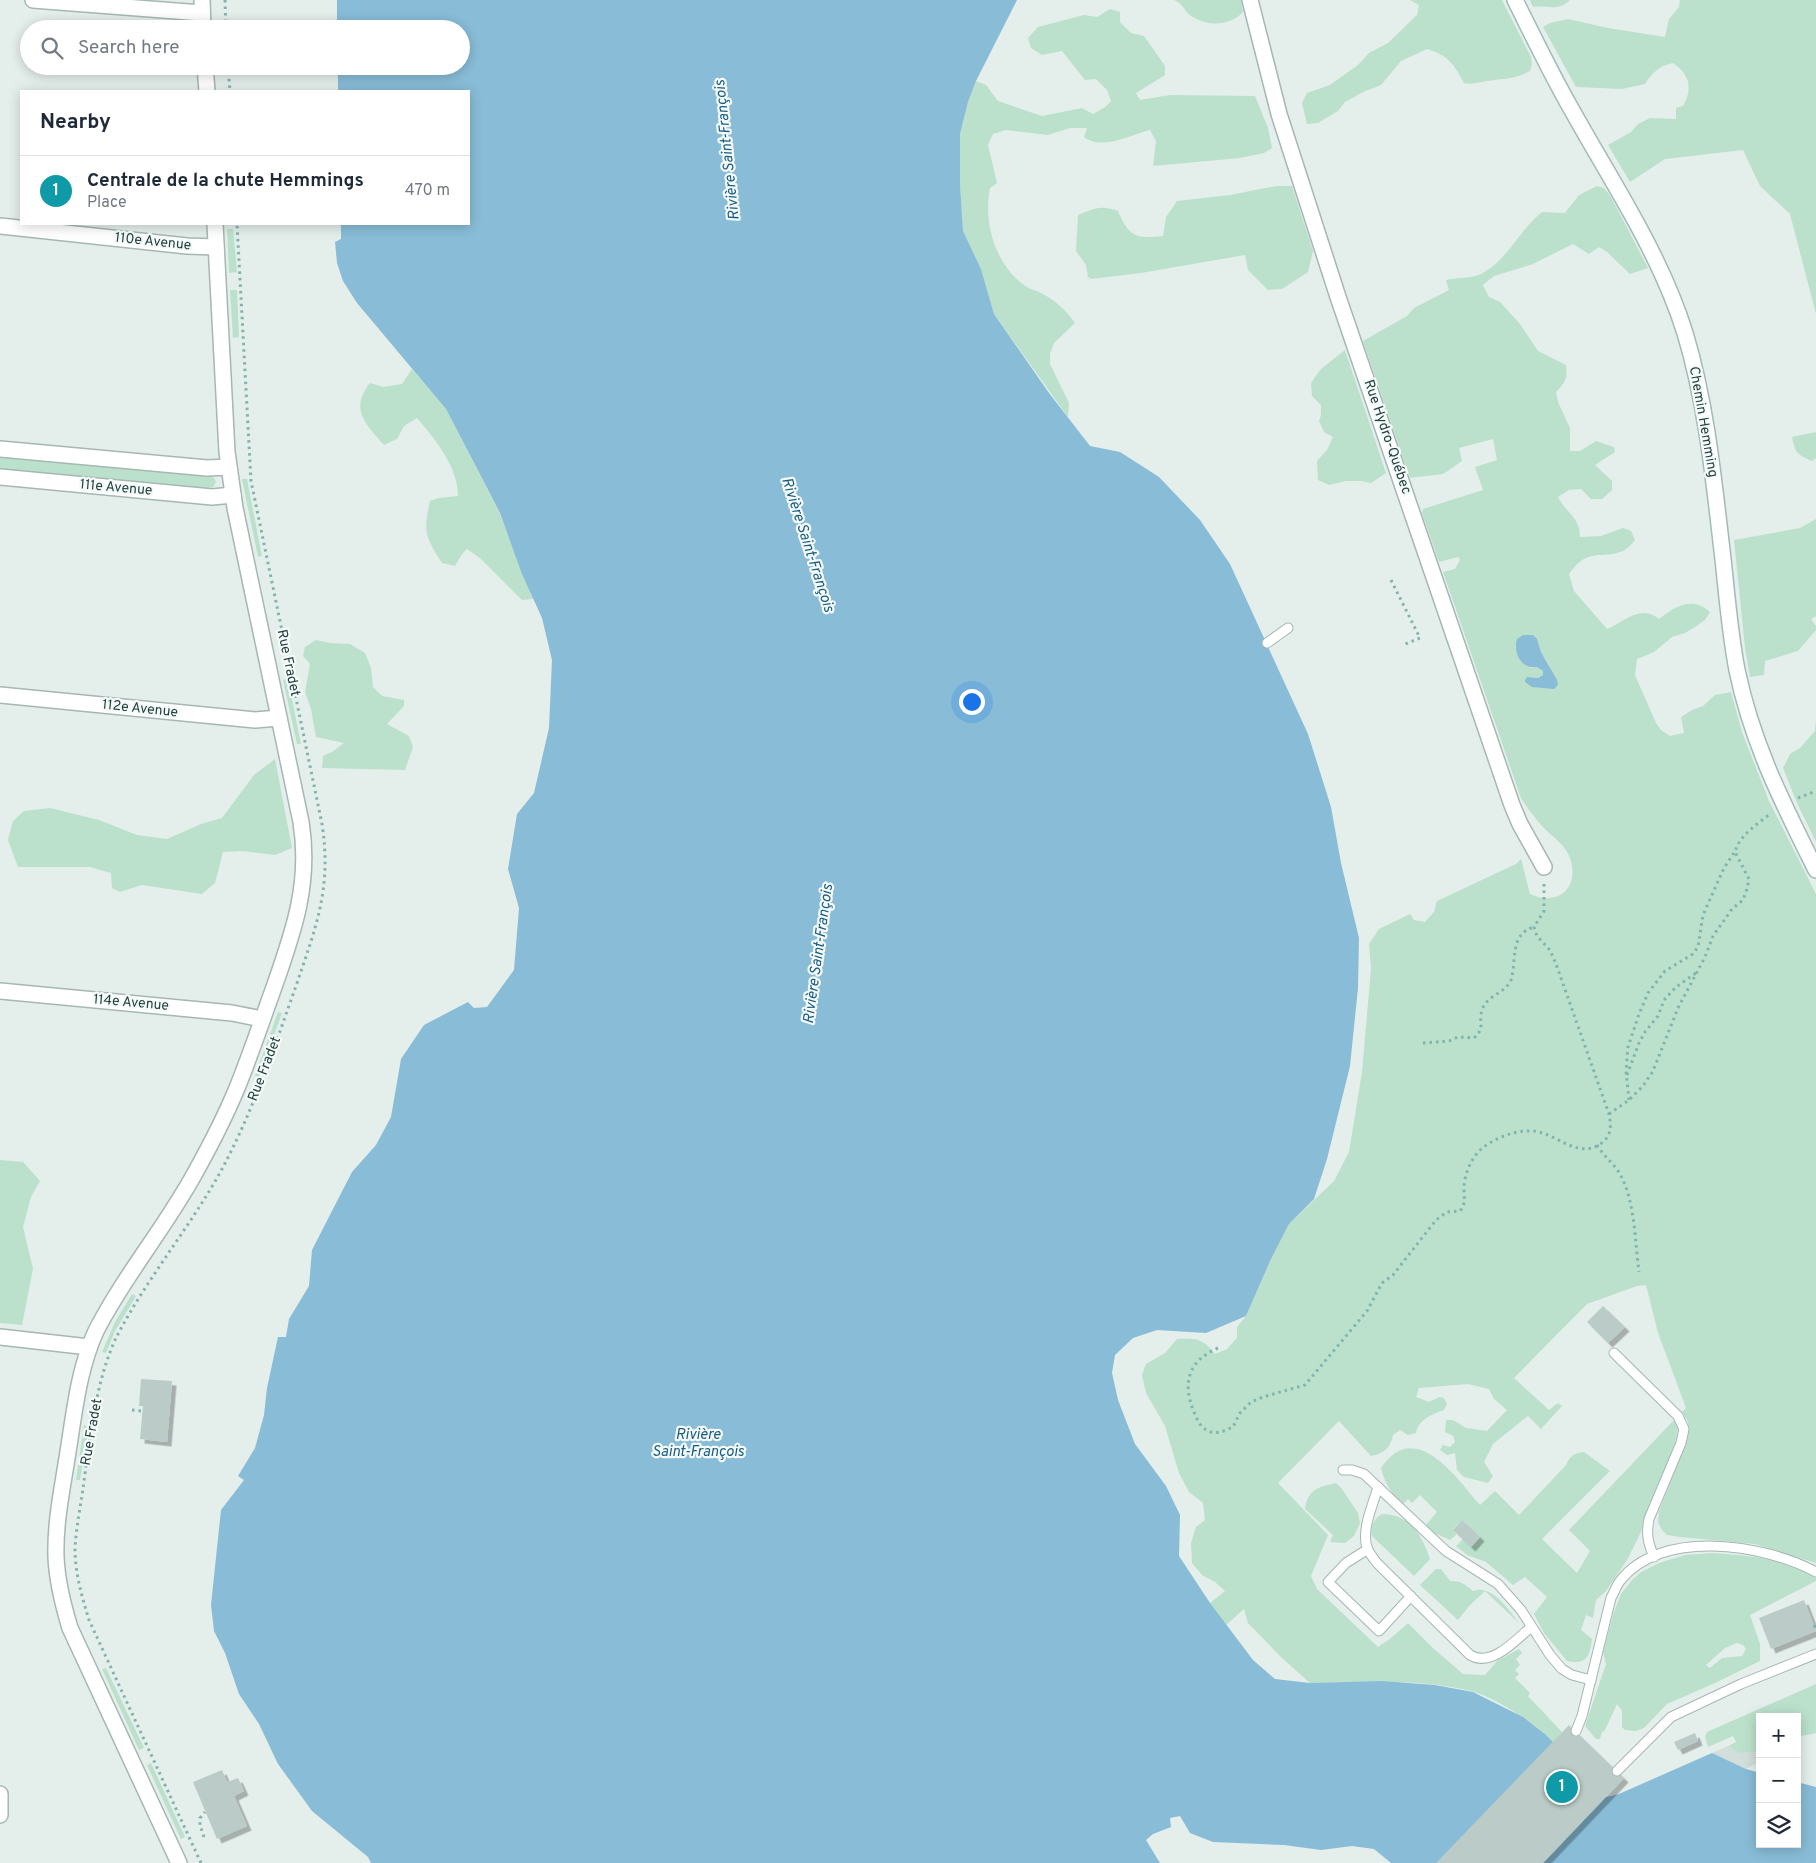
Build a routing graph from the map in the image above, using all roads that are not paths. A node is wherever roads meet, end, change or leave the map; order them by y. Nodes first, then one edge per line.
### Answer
1 (33, 0) edge
2 (1250, 0) edge
3 (1515, 0) edge
4 (202, 14) edge
5 (206, 75) edge
6 (207, 90) edge
7 (215, 225) edge
8 (0, 226) edge
9 (216, 247) junction
10 (0, 449) edge
11 (228, 467) junction
12 (0, 477) edge
13 (233, 495) junction
14 (1288, 628) dead end
15 (1267, 643) dead end
16 (0, 695) edge
17 (279, 718) junction
18 (1544, 867) road end
19 (1816, 870) edge
20 (0, 991) edge
21 (262, 1019) junction
22 (0, 1337) edge
23 (89, 1347) junction
24 (1614, 1353) dead end
25 (1343, 1470) dead end
26 (1378, 1487) junction
27 (1368, 1549) junction
28 (1654, 1557) junction
29 (1816, 1572) edge
30 (1412, 1596) junction
31 (1531, 1627) junction
32 (1816, 1654) edge
33 (1591, 1680) junction
34 (1576, 1731) dead end
35 (1617, 1771) dead end
36 (0, 1794) edge
37 (0, 1815) edge
38 (179, 1863) edge

1 - 4 street
2 - 18 street, Rue Hydro-Québec
3 - 19 street, Chemin Hemming
5 - 6 street
7 - 9 street, Rue Fradet
8 - 9 street, 110e Avenue
9 - 11 street, Rue Fradet
10 - 11 street, 111e Avenue
11 - 13 street, Rue Fradet
12 - 13 street, 111e Avenue
13 - 17 street, Rue Fradet
14 - 15 lane
16 - 17 street, 112e Avenue
17 - 21 street, Rue Fradet
20 - 21 street, 114e Avenue
21 - 23 street, Rue Fradet
22 - 23 street
23 - 38 street, Rue Fradet
24 - 28 lane
25 - 26 lane
26 - 27 lane
26 - 31 lane
27 - 30 lane
27 - 30 lane
28 - 29 lane
28 - 33 lane
30 - 31 lane
31 - 33 lane
32 - 35 lane
33 - 34 lane
36 - 37 street

